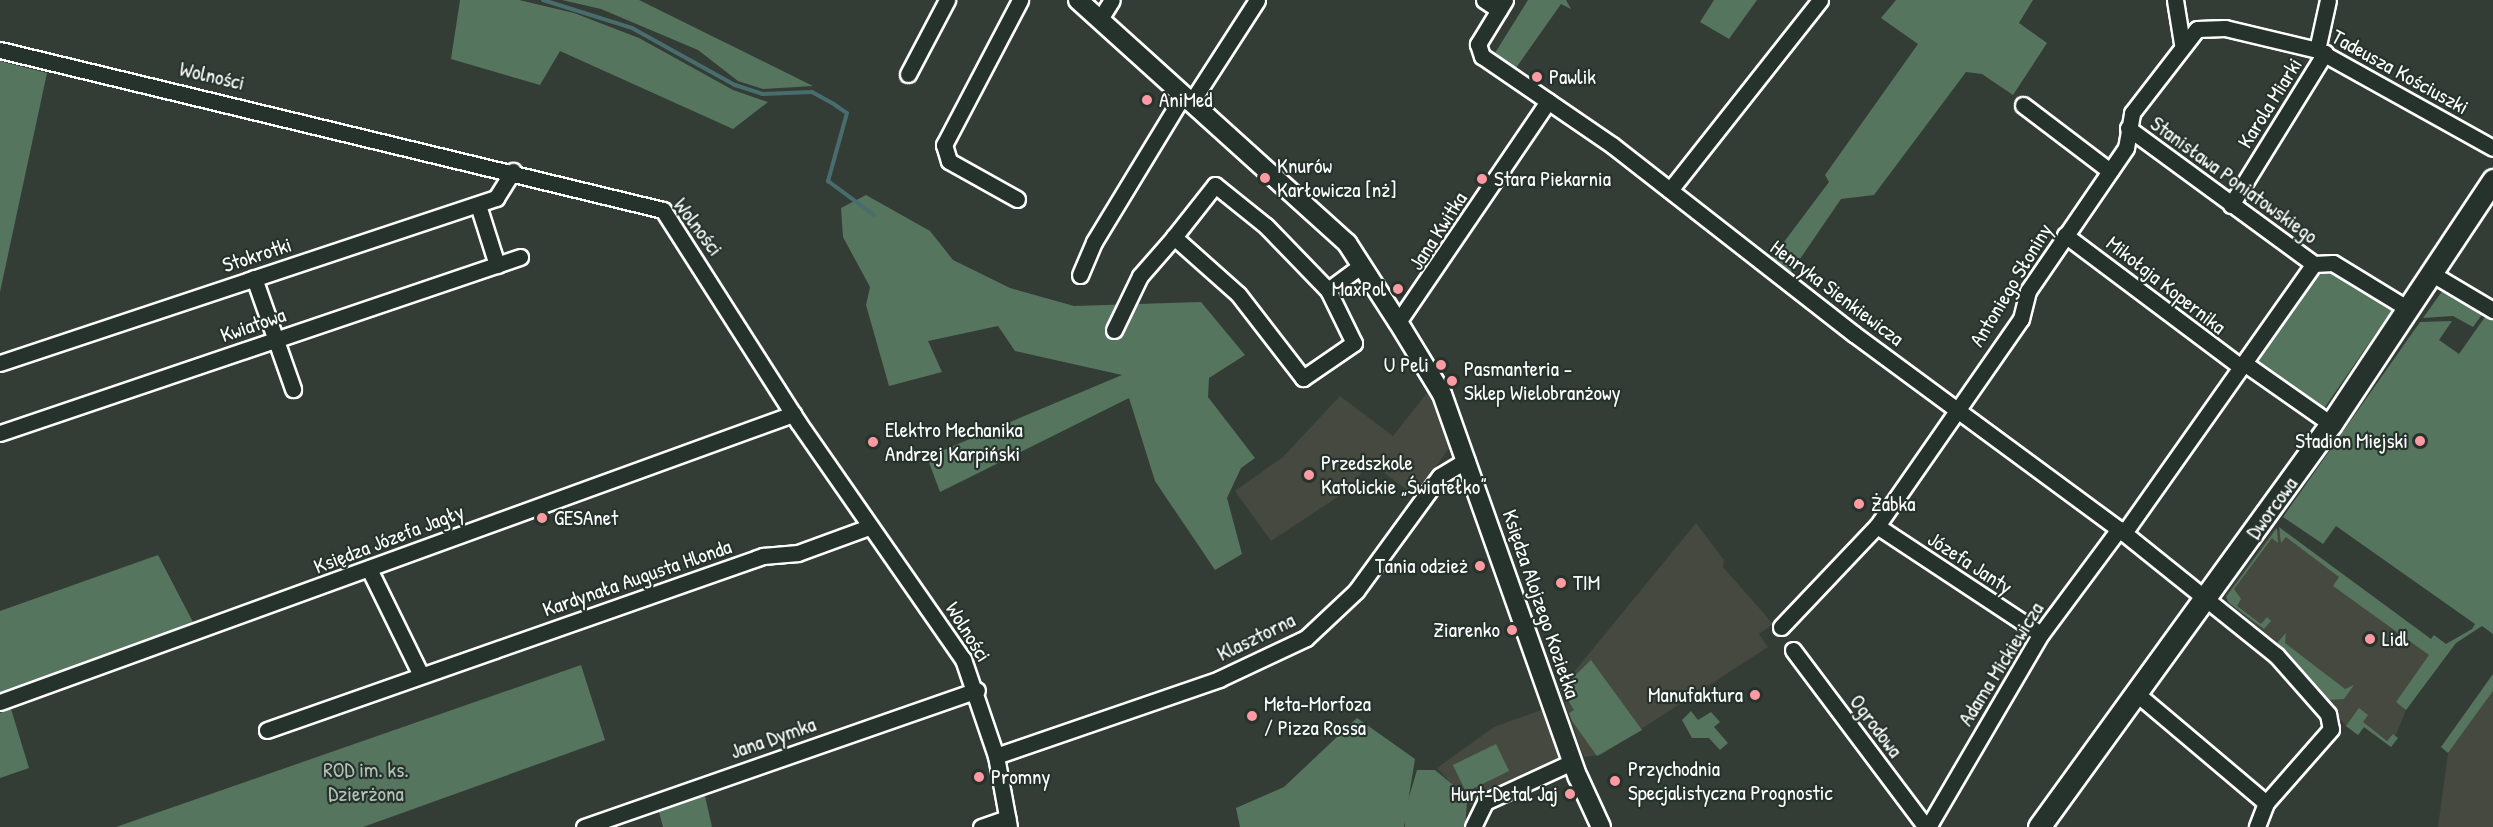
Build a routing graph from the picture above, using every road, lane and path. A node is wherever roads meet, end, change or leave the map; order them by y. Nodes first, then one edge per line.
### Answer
1 (947, 0) edge
2 (1020, 0) edge
3 (1078, 0) edge
4 (1112, 0) edge
5 (1257, 0) edge
6 (1484, 0) edge
7 (1820, 0) edge
8 (2175, 0) edge
9 (2328, 0) edge
10 (1502, 5) edge
11 (1100, 19) junction
12 (2182, 43) junction
13 (0, 50) edge
14 (2321, 51) junction
15 (908, 74) dead end
16 (1188, 98) junction
17 (1548, 100) junction
18 (2023, 105) dead end
19 (2128, 128) junction
20 (2493, 148) edge
21 (513, 171) junction
22 (2110, 171) junction
23 (2493, 180) edge
24 (1670, 190) junction
25 (1017, 199) dead end
26 (478, 205) junction
27 (2231, 205) junction
28 (2065, 235) junction
29 (1174, 237) junction
30 (520, 257) dead end
31 (2314, 264) junction
32 (497, 265) junction
33 (1362, 265) junction
34 (1080, 275) dead end
35 (2434, 275) junction
36 (254, 278) junction
37 (1328, 290) junction
38 (2410, 310) junction
39 (2493, 310) edge
40 (1398, 322) junction
41 (1114, 330) dead end
42 (275, 339) junction
43 (0, 363) edge
44 (2242, 365) junction
45 (293, 389) dead end
46 (1958, 409) junction
47 (793, 414) junction
48 (2331, 424) junction
49 (0, 433) edge
50 (1467, 460) junction
51 (1877, 526) junction
52 (869, 527) junction
53 (2121, 531) junction
54 (370, 571) junction
55 (2206, 598) junction
56 (1780, 627) dead end
57 (2041, 634) junction
58 (1793, 650) dead end
59 (421, 675) junction
60 (977, 690) junction
61 (2137, 694) junction
62 (0, 702) edge
63 (267, 730) dead end
64 (996, 756) junction
65 (1572, 762) junction
66 (2266, 803) junction
67 (1008, 823) edge
68 (584, 827) edge
69 (981, 827) edge
70 (1473, 827) edge
71 (1601, 827) edge
72 (1927, 827) edge
73 (2039, 827) edge
74 (2257, 827) edge

1 - 15 street
2 - 25 street
3 - 11 street, Księdza Alojzego Koziełka
4 - 11 street
5 - 16 street
6 - 10 street, Henryka Sienkiewicza
7 - 24 street
8 - 12 street
9 - 14 street, Karola Miarki
10 - 17 street, Henryka Sienkiewicza
11 - 16 street, Księdza Alojzego Koziełka
12 - 14 street, Tadeusza Kościuszki
12 - 19 street, Antoniego Słoniny
13 - 21 street, Wolności
14 - 20 street, Tadeusza Kościuszki
14 - 27 street, Karola Miarki
16 - 33 street, Księdza Alojzego Koziełka
16 - 34 street
17 - 24 street, Henryka Sienkiewicza
17 - 40 street, Jana Kwitka
18 - 22 street
19 - 22 street, Antoniego Słoniny
19 - 27 street, Stanisława Poniatowskiego
21 - 26 street, Stokrotki
21 - 47 street, Wolności
22 - 28 street, Antoniego Słoniny
23 - 35 main road, Dworcowa
24 - 46 street, Henryka Sienkiewicza
26 - 32 street
26 - 36 street, Stokrotki
27 - 31 street, Stanisława Poniatowskiego
28 - 44 street, Mikołaja Kopernika
28 - 46 street, Antoniego Słoniny
29 - 37 street
29 - 37 street
29 - 41 street
30 - 32 street, Kwiatowa
31 - 38 street, Stanisława Poniatowskiego
31 - 44 street, Adama Mickiewicza
32 - 42 street, Kwiatowa
33 - 37 street
33 - 40 street, Księdza Alojzego Koziełka
35 - 38 main road, Dworcowa
35 - 39 street
36 - 42 street
36 - 43 street, Stokrotki
38 - 48 main road, Dworcowa
40 - 50 street, Księdza Alojzego Koziełka
42 - 45 street
42 - 49 street, Kwiatowa
44 - 48 street, Mikołaja Kopernika
44 - 53 street, Adama Mickiewicza
46 - 51 street, Antoniego Słoniny
46 - 53 street, Henryka Sienkiewicza
47 - 52 street, Wolności
47 - 54 street, Księdza Józefa Jagły
48 - 55 main road, Dworcowa
50 - 64 street, Klasztorna
50 - 65 street, Księdza Alojzego Koziełka
51 - 56 street, Antoniego Słoniny
51 - 57 street, Józefa Janty
52 - 59 street, Kardynała Augusta Hlonda
52 - 60 street, Wolności
53 - 55 street, Henryka Sienkiewicza
53 - 57 street, Adama Mickiewicza
54 - 59 street
54 - 62 street, Księdza Józefa Jagły
55 - 61 main road, Dworcowa
55 - 66 street, Henryka Sienkiewicza
57 - 72 street, Adama Mickiewicza
58 - 72 street, Ogrodowa
59 - 63 street, Kardynała Augusta Hlonda
60 - 64 street, Wolności
60 - 68 street, Jana Dymka
61 - 66 street
61 - 73 main road, Dworcowa
64 - 67 street, Wolności
65 - 70 street
65 - 71 street, Księdza Alojzego Koziełka
66 - 74 street
67 - 69 street

